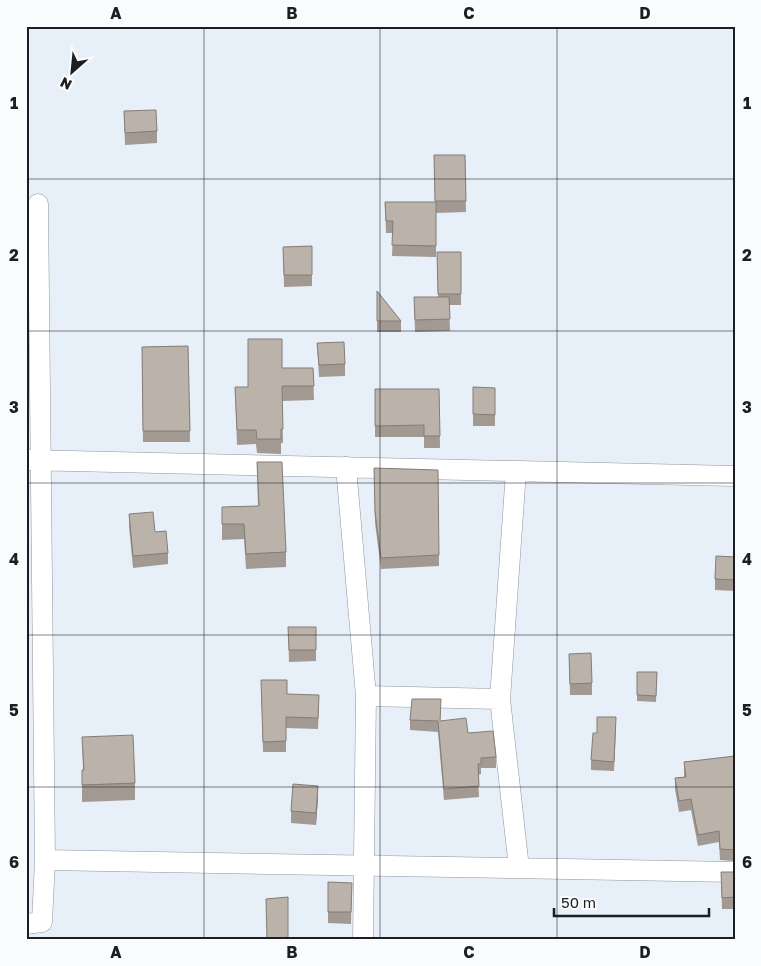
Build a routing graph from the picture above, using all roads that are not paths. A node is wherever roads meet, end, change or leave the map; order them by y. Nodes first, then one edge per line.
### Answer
1 (38, 204) dead end
2 (33, 461) edge
3 (346, 467) junction
4 (516, 471) junction
5 (735, 476) edge
6 (366, 696) junction
7 (500, 699) junction
8 (45, 860) junction
9 (364, 865) junction
10 (519, 868) junction
11 (735, 872) edge
12 (37, 929) edge
13 (363, 940) edge

1 - 2 street
2 - 3 street
2 - 8 street
3 - 4 street
3 - 6 street
4 - 5 street
4 - 7 street
6 - 7 street
6 - 9 street
7 - 10 street
8 - 9 street
8 - 12 street
9 - 10 street
9 - 13 street
10 - 11 street

